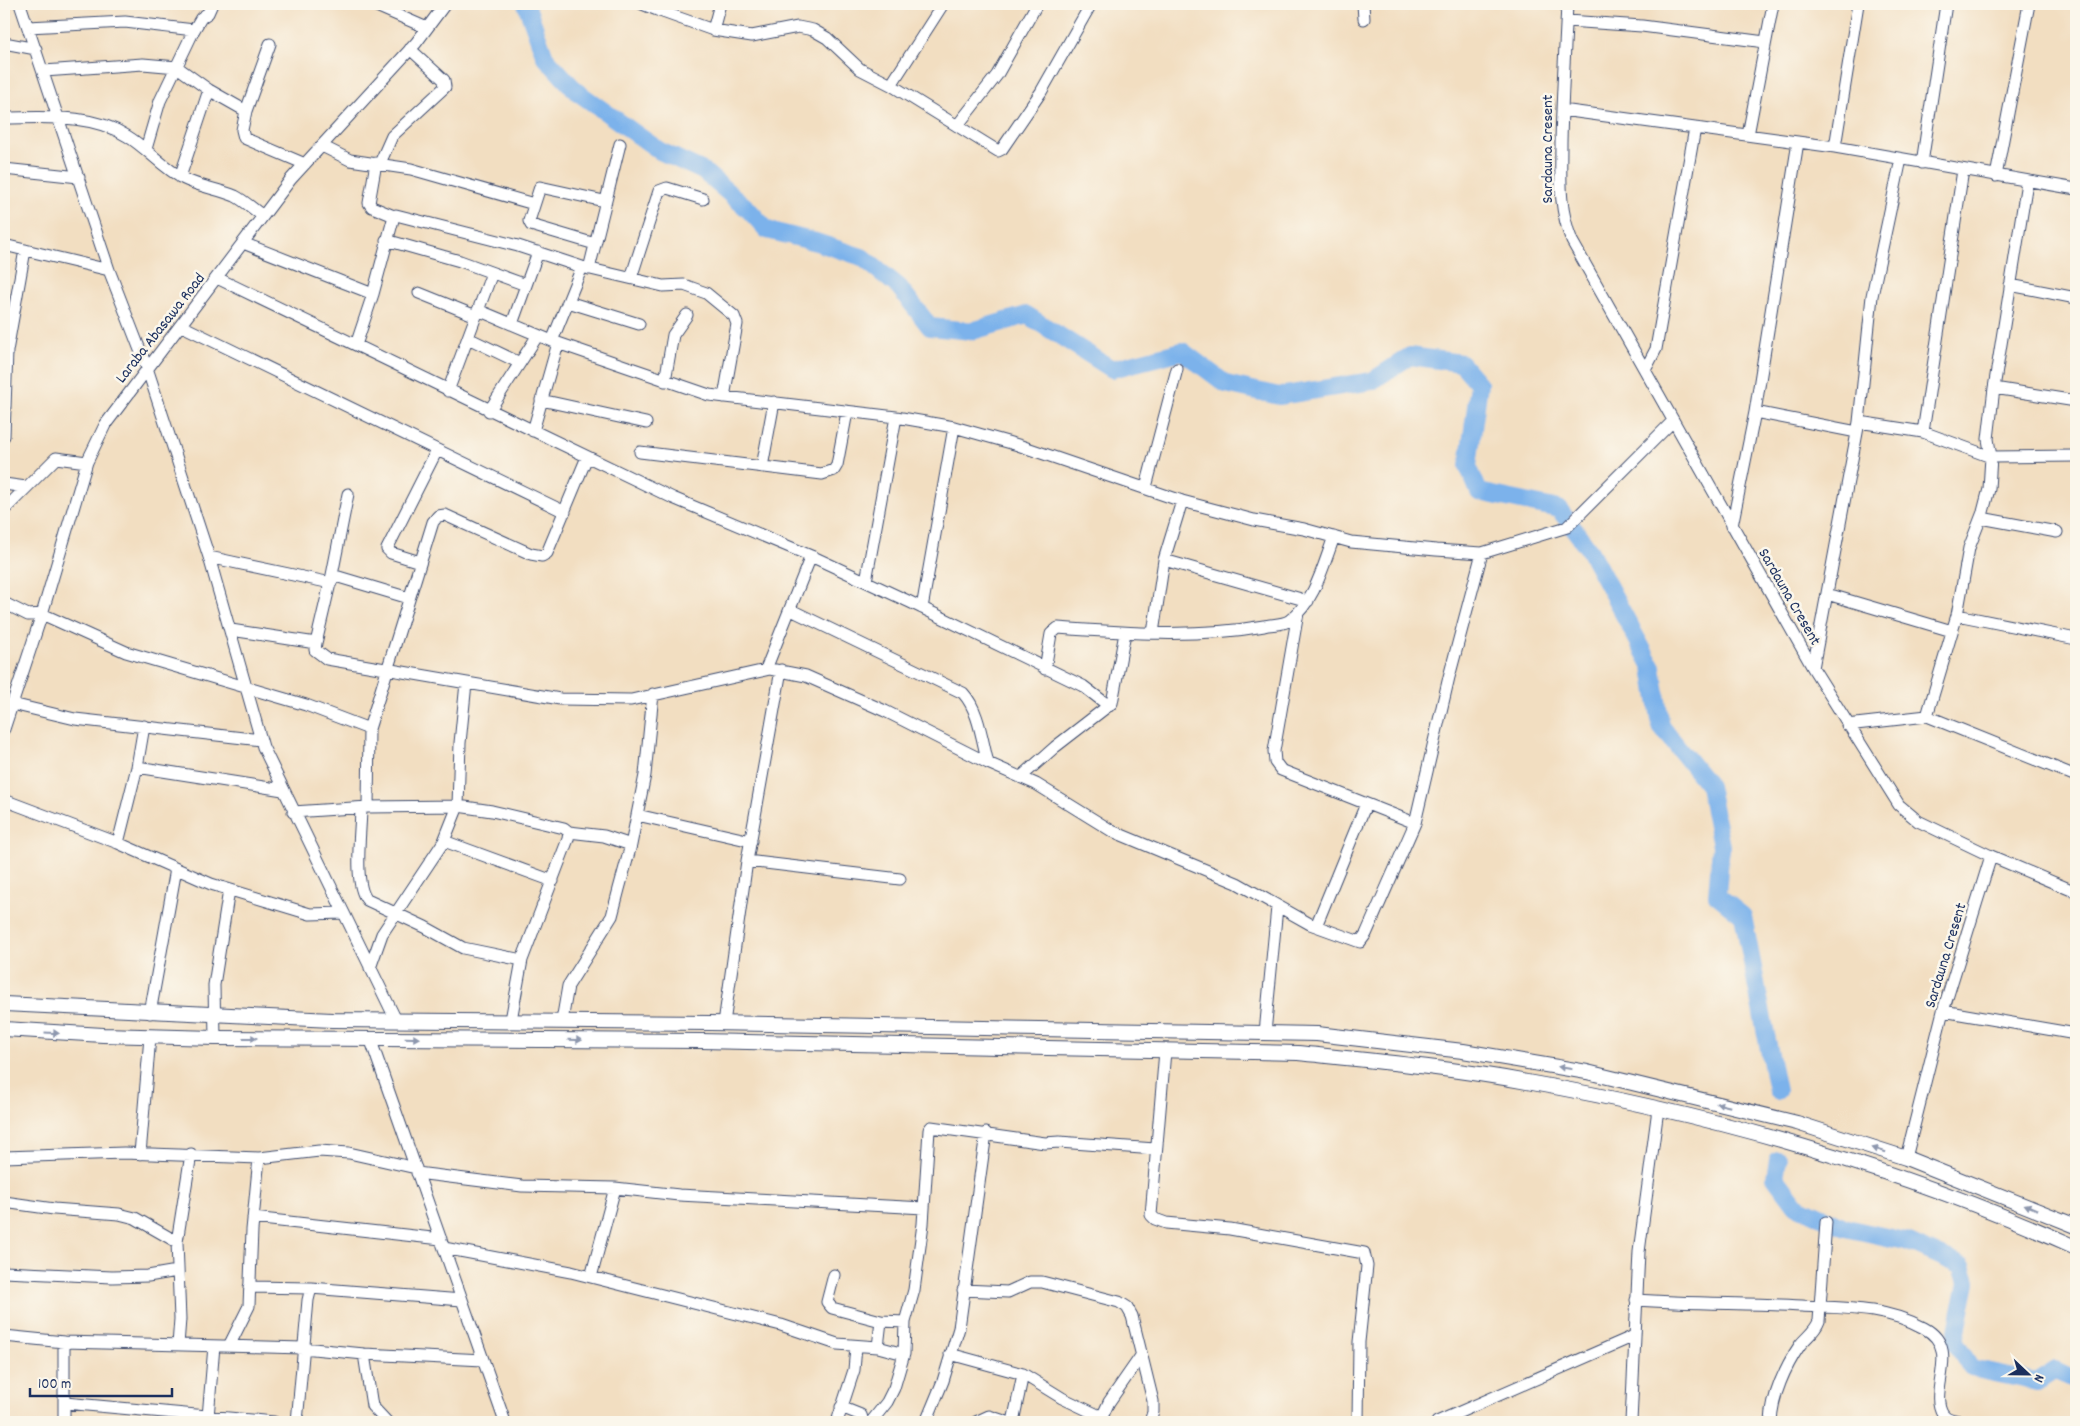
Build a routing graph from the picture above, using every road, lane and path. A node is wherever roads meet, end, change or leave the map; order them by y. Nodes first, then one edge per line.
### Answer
1 (20, 4) edge
2 (212, 4) edge
3 (372, 4) edge
4 (444, 4) edge
5 (642, 4) edge
6 (720, 4) edge
7 (944, 4) edge
8 (1037, 4) edge
9 (1091, 4) edge
10 (1363, 4) edge
11 (1567, 4) edge
12 (1773, 4) edge
13 (1858, 4) edge
14 (1946, 4) edge
15 (2029, 4) edge
16 (658, 7) edge
17 (1364, 19) dead end
18 (1567, 20) junction
19 (28, 27) junction
20 (427, 28) junction
21 (194, 30) junction
22 (713, 30) junction
23 (1765, 42) junction
24 (4, 43) edge
25 (270, 44) dead end
26 (36, 49) junction
27 (410, 49) junction
28 (177, 67) junction
29 (44, 71) junction
30 (891, 85) junction
31 (209, 90) junction
32 (1562, 110) junction
33 (246, 111) junction
34 (4, 118) edge
35 (60, 118) junction
36 (957, 126) junction
37 (1695, 128) junction
38 (1748, 135) junction
39 (1798, 142) junction
40 (620, 144) dead end
41 (322, 146) junction
42 (1835, 147) junction
43 (146, 150) junction
44 (1901, 159) junction
45 (378, 163) junction
46 (1922, 163) junction
47 (305, 164) junction
48 (4, 169) edge
49 (1963, 170) junction
50 (1996, 176) junction
51 (79, 177) junction
52 (180, 177) junction
53 (2027, 182) junction
54 (2076, 189) edge
55 (703, 199) dead end
56 (604, 202) junction
57 (534, 204) junction
58 (263, 216) junction
59 (394, 216) junction
60 (386, 240) junction
61 (243, 243) junction
62 (595, 244) junction
63 (4, 245) edge
64 (25, 250) junction
65 (538, 252) junction
66 (585, 268) junction
67 (109, 270) junction
68 (492, 273) junction
69 (217, 278) junction
70 (631, 278) junction
71 (526, 285) junction
72 (2010, 285) junction
73 (373, 294) junction
74 (420, 294) dead end
75 (2076, 298) edge
76 (568, 302) junction
77 (477, 313) junction
78 (687, 315) dead end
79 (512, 324) junction
80 (639, 324) dead end
81 (182, 326) junction
82 (538, 335) junction
83 (468, 338) junction
84 (555, 342) junction
85 (356, 345) junction
86 (520, 362) junction
87 (5, 364) edge
88 (147, 368) junction
89 (1177, 369) dead end
90 (1645, 370) junction
91 (665, 381) junction
92 (1994, 388) junction
93 (448, 391) junction
94 (724, 398) junction
95 (542, 400) junction
96 (2076, 401) edge
97 (774, 402) junction
98 (489, 411) junction
99 (847, 412) junction
100 (1755, 412) junction
101 (896, 417) junction
102 (1673, 421) junction
103 (646, 424) dead end
104 (954, 426) junction
105 (1858, 427) junction
106 (533, 431) junction
107 (1923, 432) junction
108 (4, 436) edge
109 (437, 450) junction
110 (640, 452) dead end
111 (2076, 456) edge
112 (587, 457) junction
113 (1991, 457) junction
114 (87, 462) junction
115 (762, 467) junction
116 (4, 484) edge
117 (26, 487) junction
118 (1146, 487) junction
119 (348, 494) dead end
120 (1182, 501) junction
121 (4, 510) edge
122 (565, 512) junction
123 (1980, 518) junction
124 (1732, 526) junction
125 (2057, 532) dead end
126 (1334, 537) junction
127 (1482, 553) junction
128 (811, 556) junction
129 (209, 557) junction
130 (1164, 560) junction
131 (420, 562) junction
132 (332, 579) junction
133 (866, 581) junction
134 (1827, 594) junction
135 (409, 598) junction
136 (1308, 601) junction
137 (4, 603) edge
138 (922, 608) junction
139 (791, 610) junction
140 (1298, 613) junction
141 (42, 614) junction
142 (1957, 615) junction
143 (231, 630) junction
144 (1952, 631) junction
145 (1126, 633) junction
146 (1153, 633) junction
147 (2076, 639) edge
148 (316, 643) junction
149 (1813, 668) junction
150 (388, 669) junction
151 (766, 669) junction
152 (1045, 669) junction
153 (781, 670) junction
154 (466, 683) junction
155 (245, 687) junction
156 (653, 694) junction
157 (12, 704) junction
158 (1109, 706) junction
159 (1927, 716) junction
160 (1847, 725) junction
161 (144, 726) junction
162 (4, 729) edge
163 (369, 729) junction
164 (260, 740) junction
165 (988, 763) junction
166 (137, 767) junction
167 (2076, 776) edge
168 (1022, 778) junction
169 (283, 790) junction
170 (4, 800) edge
171 (1366, 804) junction
172 (458, 806) junction
173 (365, 808) junction
174 (294, 812) junction
175 (637, 815) junction
176 (1415, 824) junction
177 (569, 832) junction
178 (444, 841) junction
179 (751, 841) junction
180 (118, 843) junction
181 (631, 845) junction
182 (1991, 856) junction
183 (747, 861) junction
184 (176, 869) junction
185 (900, 879) dead end
186 (553, 880) junction
187 (229, 890) junction
188 (2076, 892) edge
189 (1277, 907) junction
190 (342, 913) junction
191 (395, 913) junction
192 (1316, 926) junction
193 (522, 960) junction
194 (370, 968) junction
195 (4, 1004) edge
196 (1943, 1011) junction
197 (150, 1013) junction
198 (215, 1015) junction
199 (396, 1020) junction
200 (511, 1020) junction
201 (562, 1021) junction
202 (724, 1023) junction
203 (4, 1029) edge
204 (1265, 1033) junction
205 (2076, 1034) edge
206 (150, 1037) junction
207 (215, 1038) junction
208 (370, 1038) junction
209 (1165, 1051) junction
210 (1658, 1109) junction
211 (986, 1133) junction
212 (1155, 1149) junction
213 (140, 1154) junction
214 (191, 1154) junction
215 (4, 1157) edge
216 (259, 1158) junction
217 (1906, 1158) junction
218 (416, 1171) junction
219 (615, 1188) junction
220 (4, 1202) edge
221 (924, 1208) junction
222 (253, 1218) junction
223 (1826, 1222) dead end
224 (2076, 1226) edge
225 (177, 1242) junction
226 (442, 1243) junction
227 (2076, 1247) edge
228 (177, 1271) junction
229 (4, 1272) edge
230 (834, 1275) dead end
231 (590, 1277) junction
232 (249, 1286) junction
233 (311, 1288) junction
234 (963, 1290) junction
235 (462, 1300) junction
236 (1636, 1300) junction
237 (1822, 1307) junction
238 (880, 1321) junction
239 (906, 1322) junction
240 (4, 1336) edge
241 (1634, 1336) junction
242 (64, 1342) junction
243 (178, 1346) junction
244 (214, 1346) junction
245 (229, 1346) junction
246 (856, 1347) junction
247 (878, 1347) junction
248 (303, 1348) junction
249 (364, 1354) junction
250 (904, 1354) junction
251 (950, 1354) junction
252 (1141, 1356) junction
253 (483, 1360) junction
254 (1023, 1374) junction
255 (65, 1403) junction
256 (841, 1407) junction
257 (208, 1417) junction
258 (1104, 1420) edge
259 (64, 1422) edge
260 (274, 1422) edge
261 (297, 1422) edge
262 (386, 1422) edge
263 (505, 1422) edge
264 (837, 1422) edge
265 (863, 1422) edge
266 (871, 1422) edge
267 (926, 1422) edge
268 (976, 1422) edge
269 (1007, 1422) edge
270 (1013, 1422) edge
271 (1150, 1422) edge
272 (1358, 1422) edge
273 (1437, 1422) edge
274 (1631, 1422) edge
275 (1771, 1422) edge
276 (1968, 1422) edge

1 - 19 street
2 - 21 street
3 - 20 street
4 - 20 street, Laraba Abasawa Road
5 - 16 street
6 - 22 street
7 - 30 street
8 - 36 street
9 - 36 street
10 - 17 street
11 - 18 street, Sardauna Cresent
12 - 23 street
13 - 42 street
14 - 46 street
15 - 50 street
16 - 22 street
18 - 23 street
18 - 32 street, Sardauna Cresent
19 - 21 street
19 - 26 street
20 - 27 street, Laraba Abasawa Road
21 - 28 street
22 - 30 street
23 - 38 street
24 - 26 street
25 - 33 street
26 - 29 street
27 - 41 street, Laraba Abasawa Road
27 - 45 street
28 - 29 street
28 - 31 street
28 - 43 street
29 - 35 street
30 - 36 street
31 - 33 street
31 - 52 street
32 - 37 street
32 - 90 street, Sardauna Cresent
33 - 47 street
34 - 35 street
35 - 43 street
35 - 51 street
37 - 38 street
37 - 90 street
38 - 39 street
39 - 42 street
39 - 100 street
40 - 56 street
41 - 45 street
41 - 47 street, Laraba Abasawa Road
42 - 44 street
43 - 52 street
44 - 46 street
44 - 105 street
45 - 57 street
45 - 59 street
46 - 49 street
47 - 58 street, Laraba Abasawa Road
48 - 51 street
49 - 50 street
49 - 107 street
50 - 53 street
51 - 67 street
52 - 58 street
53 - 54 street
53 - 72 street
55 - 70 street
56 - 57 street
56 - 62 street
57 - 62 street
58 - 61 street, Laraba Abasawa Road
59 - 60 street
59 - 65 street
60 - 68 street
60 - 73 street
61 - 69 street, Laraba Abasawa Road
61 - 73 street
62 - 66 street
63 - 64 street
64 - 67 street
64 - 87 street
65 - 66 street
65 - 71 street
66 - 70 street
66 - 76 street
67 - 88 street
68 - 71 street
68 - 77 street
69 - 81 street, Laraba Abasawa Road
69 - 85 street
70 - 94 street
71 - 79 street
72 - 75 street
72 - 92 street
73 - 85 street
74 - 77 street
76 - 80 street
76 - 84 street
77 - 79 street
77 - 83 street
78 - 91 street
79 - 82 street
81 - 88 street, Laraba Abasawa Road
81 - 109 street
82 - 84 street
82 - 86 street
83 - 86 street
83 - 93 street
84 - 91 street
84 - 95 street
85 - 93 street
86 - 98 street
87 - 108 street
88 - 114 street, Laraba Abasawa Road
88 - 129 street
89 - 118 street
90 - 102 street, Sardauna Cresent
91 - 94 street
92 - 96 street
92 - 113 street
93 - 98 street
94 - 97 street
95 - 103 street
95 - 106 street
97 - 99 street
97 - 115 street
98 - 106 street
99 - 101 street
99 - 115 street
100 - 105 street
100 - 124 street
101 - 104 street
101 - 133 street
102 - 124 street, Sardauna Cresent
102 - 127 street
104 - 118 street
104 - 138 street
105 - 107 street
105 - 134 street
106 - 112 street
107 - 113 street
109 - 122 street
109 - 131 street
110 - 115 street
111 - 113 street
112 - 122 street
112 - 128 street
113 - 123 street
114 - 117 street
114 - 141 street, Laraba Abasawa Road
116 - 117 street
117 - 121 street
118 - 120 street
119 - 132 street
120 - 126 street
120 - 130 street
122 - 131 street
123 - 125 street
123 - 142 street
124 - 149 street, Sardauna Cresent
126 - 127 street
126 - 136 street
127 - 176 street
128 - 133 street
128 - 139 street
129 - 132 street
129 - 143 street
130 - 136 street
130 - 146 street
131 - 135 street
132 - 135 street
132 - 148 street
133 - 138 street
134 - 144 street
134 - 149 street
135 - 150 street
136 - 140 street
137 - 141 street
138 - 152 street
139 - 151 street
139 - 165 street
140 - 146 street
140 - 171 street
141 - 155 street
141 - 157 street, Laraba Abasawa Road
142 - 144 street
142 - 147 street
143 - 148 street
143 - 155 street
144 - 159 street
145 - 146 street
145 - 152 street
145 - 158 street
148 - 150 street
149 - 160 street, Sardauna Cresent
150 - 154 street
150 - 163 street
151 - 153 street
151 - 156 street
152 - 158 street
153 - 165 street
153 - 179 street
154 - 156 street
154 - 172 street
155 - 163 street
155 - 164 street
156 - 175 street
157 - 161 street
157 - 162 street, Laraba Abasawa Road
158 - 168 street
159 - 160 street
159 - 167 street
160 - 182 street, Sardauna Cresent
161 - 164 street
161 - 166 street
163 - 173 street
164 - 169 street
165 - 168 street
166 - 169 street
166 - 180 street
168 - 189 street
169 - 174 street
170 - 180 street
171 - 176 street
171 - 192 street
172 - 173 street
172 - 177 street
172 - 178 street
173 - 174 street
173 - 191 street
174 - 190 street
175 - 179 street
175 - 181 street
176 - 192 street
177 - 181 street
177 - 186 street
178 - 186 street
178 - 191 street
179 - 183 street
180 - 184 street
181 - 201 street
182 - 188 street
182 - 196 street, Sardauna Cresent
183 - 185 street
183 - 202 street
184 - 187 street
184 - 197 street
186 - 193 street
187 - 190 street
187 - 198 street
189 - 192 street
189 - 204 street
190 - 194 street
191 - 193 street
191 - 194 street
193 - 200 street
194 - 199 street
195 - 197 main road
196 - 205 street
196 - 217 street, Sardauna Cresent
197 - 198 main road
198 - 199 main road
198 - 207 street
199 - 200 main road
200 - 201 main road
201 - 202 main road
202 - 204 main road
203 -> 206 main road
217 -> 204 main road
206 - 207 main road
206 - 213 street
207 -> 208 main road
208 -> 209 main road
208 - 218 street
209 - 210 main road
209 - 212 street
210 - 227 main road
210 - 236 street
211 - 212 street
211 - 221 street
211 - 234 street
212 - 272 street
213 - 214 street
213 - 215 street
214 - 216 street
214 - 225 street
216 - 218 street
216 - 222 street
224 -> 217 main road
218 - 219 street
218 - 226 street
219 - 221 street
219 - 231 street
220 - 225 street
221 - 239 street
222 - 226 street
222 - 232 street
223 - 237 street
225 - 228 street
226 - 231 street
226 - 235 street
228 - 229 street
228 - 243 street
230 - 238 street
231 - 246 street
232 - 233 street
232 - 245 street
233 - 235 street
233 - 248 street
234 - 251 street
234 - 252 street
235 - 253 street
236 - 237 street
236 - 241 street
237 - 275 street
237 - 276 street
238 - 239 street
238 - 247 street
239 - 250 street
240 - 242 street
241 - 273 street
241 - 274 street
242 - 243 street
242 - 255 street
243 - 244 street
244 - 245 street
244 - 257 street
245 - 248 street
246 - 247 street
246 - 256 street
247 - 250 street
248 - 249 street
248 - 261 street
249 - 253 street
249 - 262 street
250 - 266 street
251 - 254 street
251 - 267 street
252 - 258 street
252 - 271 street
253 - 263 street
254 - 258 street
254 - 270 street
255 - 257 street
255 - 259 street
256 - 264 street
256 - 265 street
257 - 260 street
268 - 269 street

